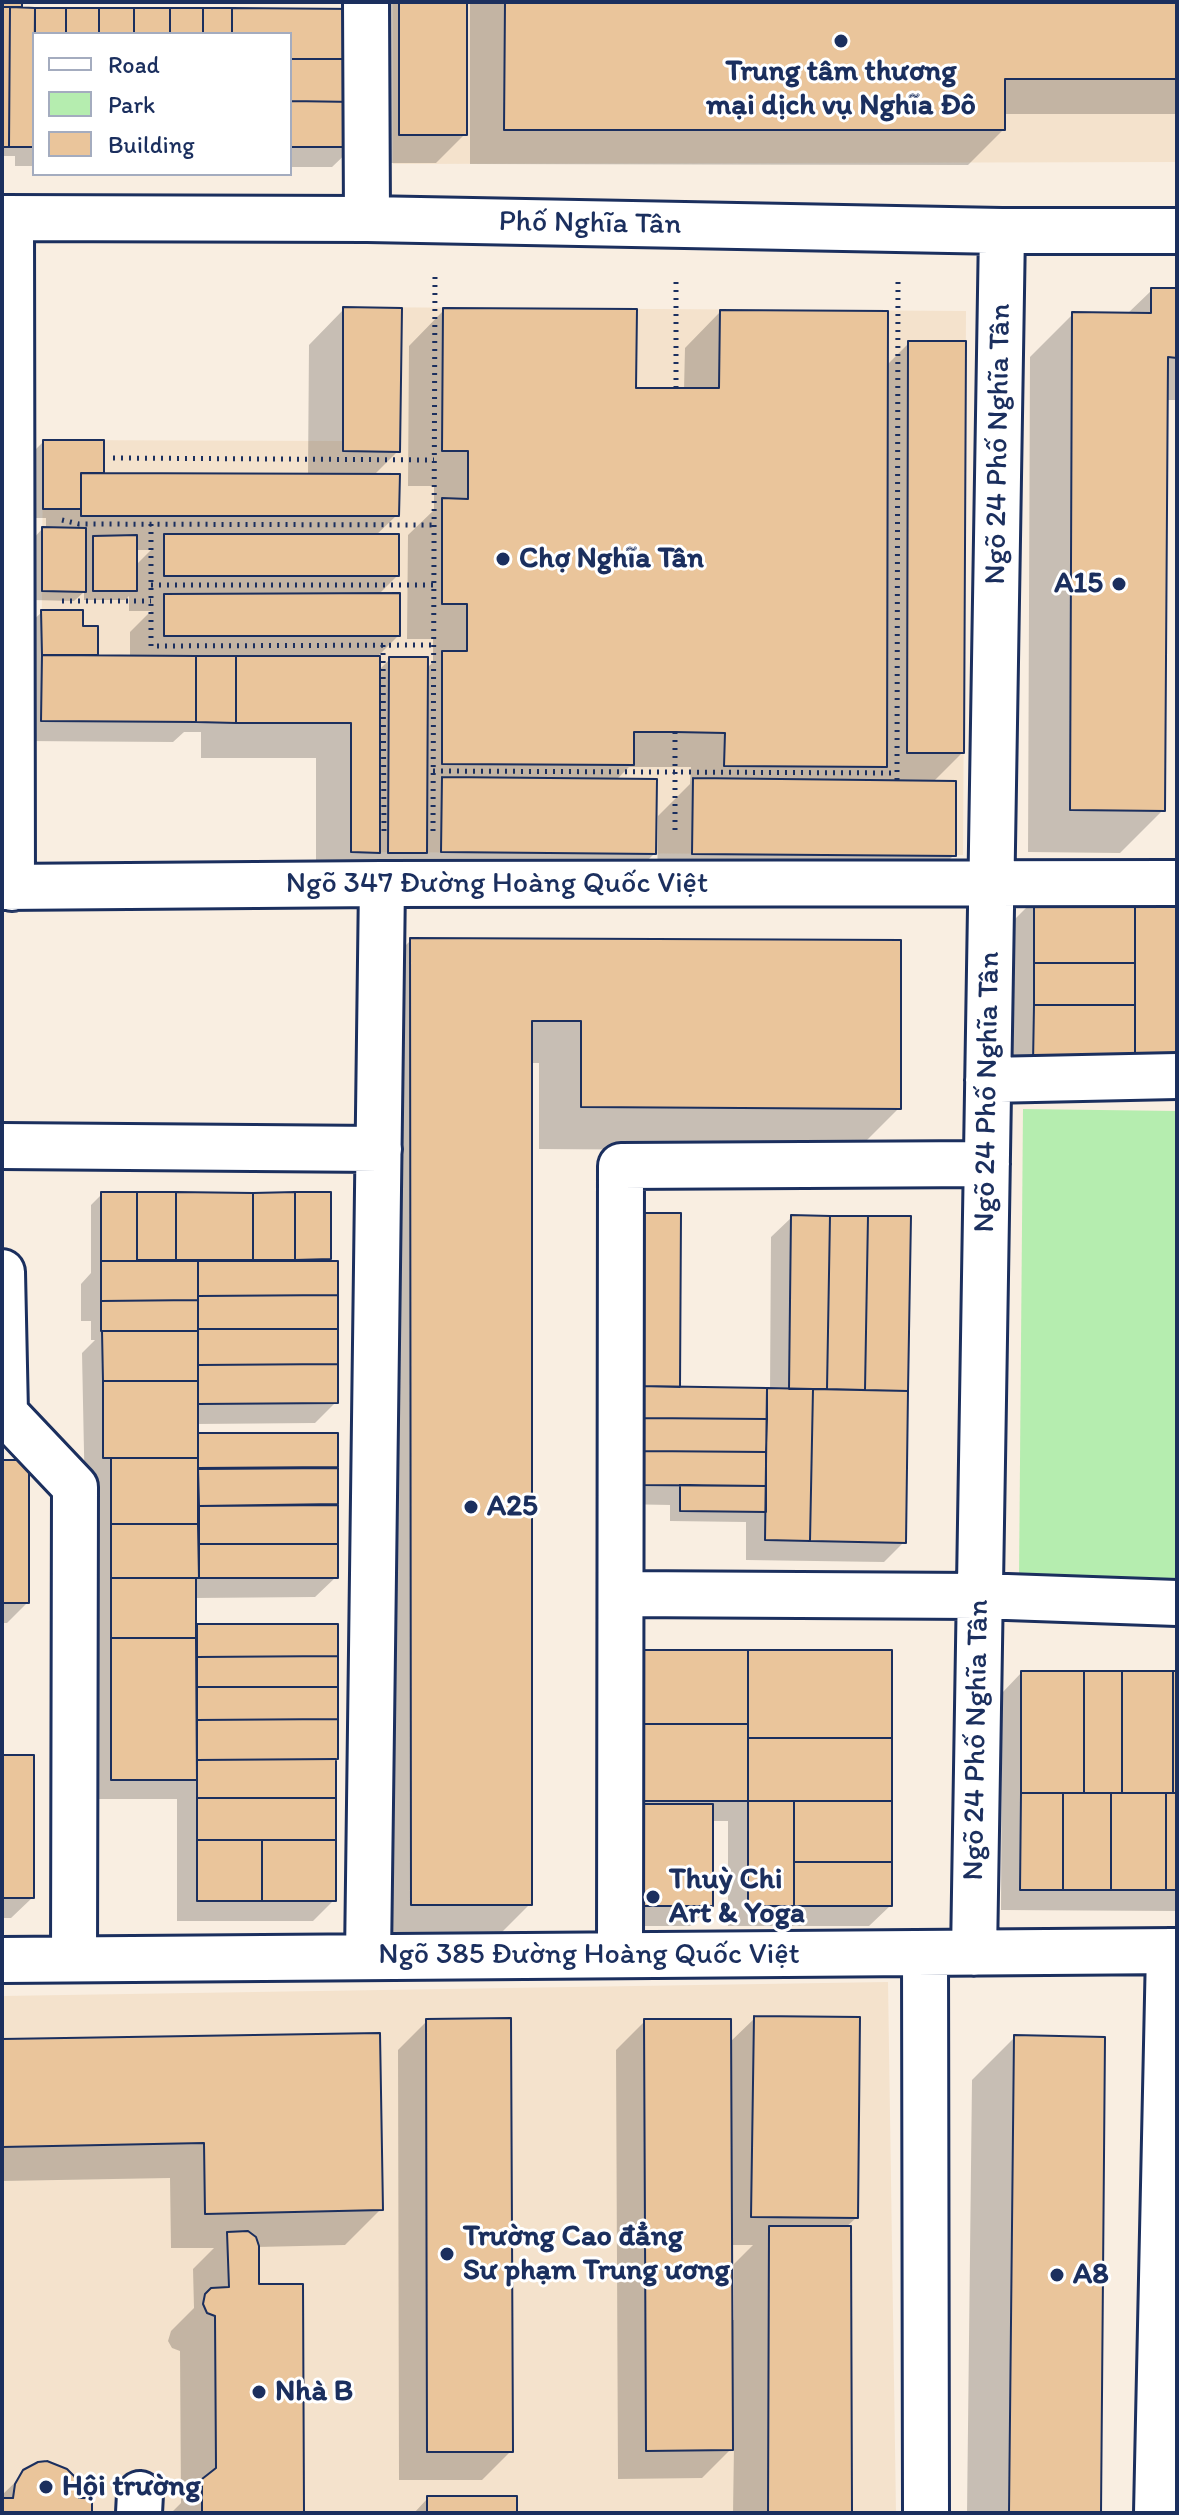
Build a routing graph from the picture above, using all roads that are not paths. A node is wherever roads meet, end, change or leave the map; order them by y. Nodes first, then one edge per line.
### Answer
1 (366, 2) edge
2 (7, 218) edge
3 (367, 219) junction
4 (1002, 231) junction
5 (1177, 231) edge
6 (383, 865) junction
7 (992, 883) junction
8 (1177, 883) edge
9 (7, 888) edge
10 (1177, 1076) edge
11 (988, 1080) junction
12 (2, 1146) edge
13 (379, 1149) junction
14 (987, 1164) junction
15 (2, 1272) edge
16 (3, 1413) edge
17 (621, 1594) junction
18 (979, 1596) junction
19 (1177, 1603) edge
20 (1173, 1951) edge
21 (925, 1953) junction
22 (974, 1953) junction
23 (620, 1955) junction
24 (368, 1957) junction
25 (74, 1959) junction
26 (2, 1960) edge
27 (926, 2513) edge
28 (1157, 2513) edge

1 - 3 street
2 - 3 street, Phố Nghĩa Tân
2 - 9 street
3 - 4 street, Phố Nghĩa Tân
4 - 5 street, Phố Nghĩa Tân
4 - 7 street, Ngõ 24 Phố Nghĩa Tân
6 - 7 street, Ngõ 347 Đường Hoàng Quốc Việt
6 - 9 street, Ngõ 347 Đường Hoàng Quốc Việt
6 - 13 street
7 - 8 street, Ngõ 347 Đường Hoàng Quốc Việt
7 - 11 street, Ngõ 24 Phố Nghĩa Tân
10 - 11 street
11 - 14 street, Ngõ 24 Phố Nghĩa Tân
12 - 13 street
13 - 24 street
14 - 17 street
14 - 18 street, Ngõ 24 Phố Nghĩa Tân
15 - 16 street
16 - 25 street
17 - 18 street
17 - 23 street
18 - 19 street
18 - 22 street, Ngõ 24 Phố Nghĩa Tân
20 - 22 street, Ngõ 385 Đường Hoàng Quốc Việt
20 - 28 street
21 - 22 street, Ngõ 385 Đường Hoàng Quốc Việt
21 - 23 street, Ngõ 385 Đường Hoàng Quốc Việt
21 - 27 street
23 - 24 street, Ngõ 385 Đường Hoàng Quốc Việt
24 - 25 street, Ngõ 385 Đường Hoàng Quốc Việt
25 - 26 street, Ngõ 385 Đường Hoàng Quốc Việt

